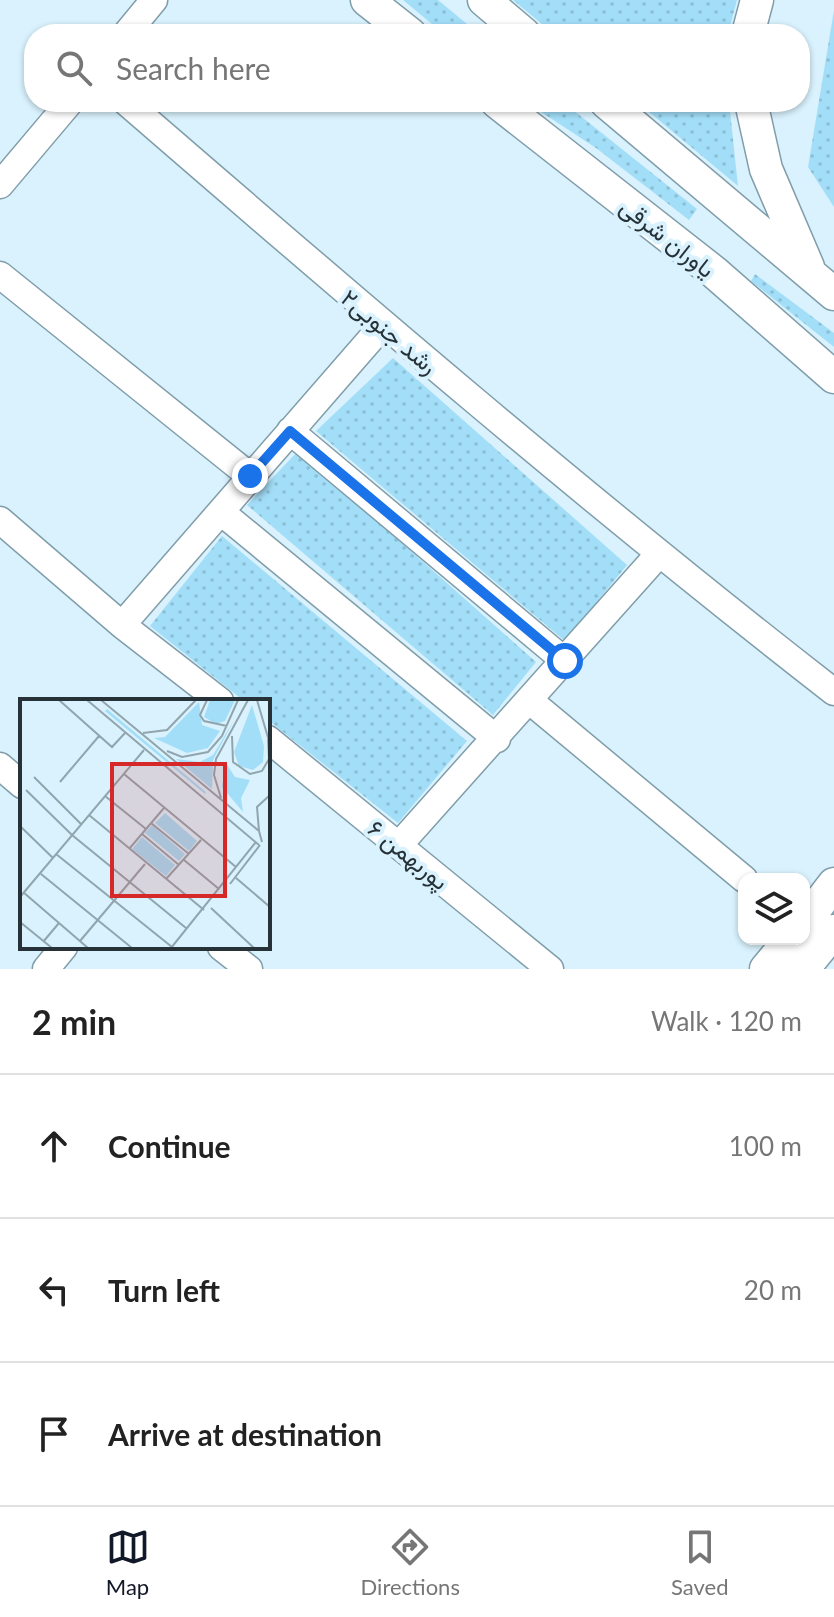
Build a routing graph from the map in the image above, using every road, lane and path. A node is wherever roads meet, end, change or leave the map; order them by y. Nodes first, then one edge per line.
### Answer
1 (154, 0) edge
2 (367, 0) edge
3 (484, 0) edge
4 (757, 0) edge
5 (134, 24) edge
6 (397, 24) edge
7 (512, 24) edge
8 (751, 24) edge
9 (62, 112) edge
10 (138, 112) edge
11 (510, 112) edge
12 (618, 112) edge
13 (753, 112) edge
14 (0, 185) edge
15 (0, 275) edge
16 (824, 285) edge
17 (383, 325) junction
18 (834, 377) edge
19 (290, 431) junction
20 (250, 476) junction
21 (221, 512) junction
22 (0, 520) edge
23 (658, 555) junction
24 (122, 625) junction
25 (565, 661) junction
26 (834, 692) edge
27 (217, 699) edge
28 (530, 701) junction
29 (497, 739) junction
30 (270, 741) edge
31 (0, 766) edge
32 (20, 783) edge
33 (399, 845) junction
34 (738, 874) edge
35 (834, 884) edge
36 (810, 915) edge
37 (834, 931) edge
38 (786, 945) edge
39 (62, 949) edge
40 (224, 949) edge
41 (46, 969) edge
42 (249, 969) edge
43 (550, 969) edge
44 (766, 969) edge
45 (803, 969) edge

1 - 5 street
2 - 6 main road
3 - 7 main road
4 - 8 main road
9 - 14 street
10 - 17 street, رشد جنوبی۲
11 - 18 main road, یاوران شرقی
12 - 16 main road
13 - 16 main road
15 - 20 street
17 - 19 street
17 - 23 street, رشد جنوبی۲
19 - 20 street
19 - 25 street
20 - 21 street
21 - 24 street
21 - 29 street
22 - 24 street
23 - 25 street
23 - 26 street, رشد جنوبی۲
24 - 27 street
25 - 28 street
28 - 29 street
28 - 34 street
29 - 33 street
30 - 33 street, پوربهمن ۶
31 - 32 street
33 - 43 street, پوربهمن ۶
35 - 36 main road
37 - 45 main road
38 - 44 main road
39 - 41 street
40 - 42 street

